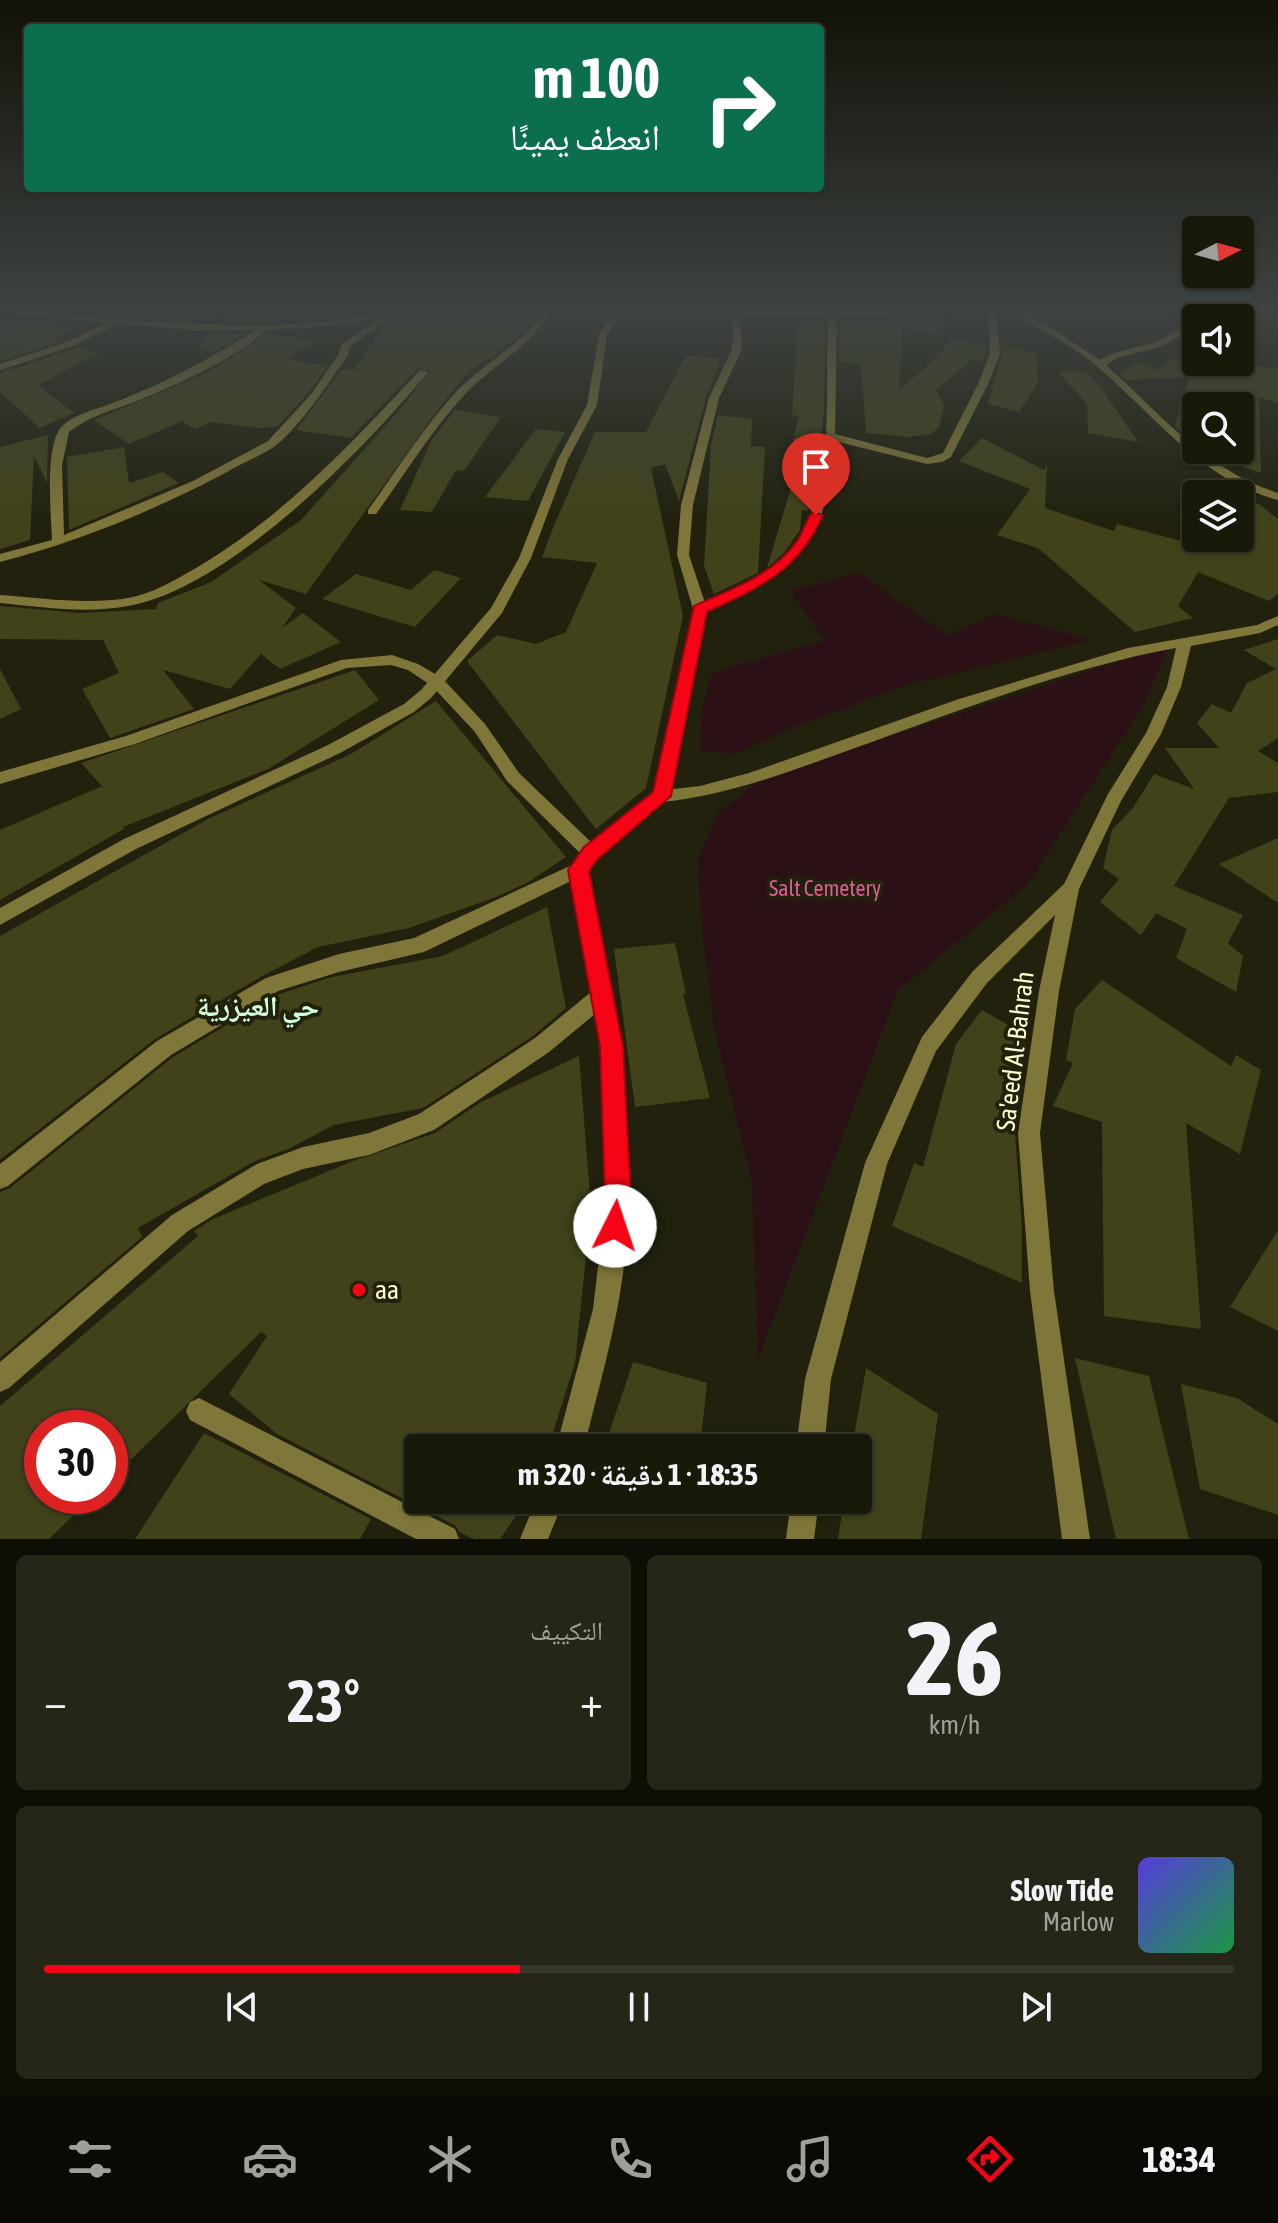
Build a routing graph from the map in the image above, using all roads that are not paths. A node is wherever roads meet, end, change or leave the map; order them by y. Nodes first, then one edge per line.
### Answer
1 (175, 380) edge
2 (326, 380) edge
3 (416, 380) edge
4 (474, 380) edge
5 (596, 380) edge
6 (723, 380) edge
7 (831, 380) edge
8 (985, 380) edge
9 (1116, 380) edge
10 (829, 436) junction
11 (1278, 497) edge
12 (372, 512) dead end
13 (58, 542) junction
14 (0, 558) edge
15 (0, 599) edge
16 (700, 609) junction
17 (1278, 620) edge
18 (1184, 644) junction
19 (437, 682) junction
20 (0, 778) edge
21 (662, 796) junction
22 (584, 861) junction
23 (1070, 889) junction
24 (0, 917) edge
25 (604, 994) junction
26 (0, 1178) edge
27 (0, 1379) edge
28 (199, 1411) dead end
29 (574, 1434) edge
30 (812, 1434) edge
31 (544, 1514) edge
32 (803, 1514) edge
33 (445, 1539) edge
34 (534, 1539) edge
35 (800, 1539) edge
36 (1076, 1539) edge

1 - 13 street
2 - 13 street
3 - 15 street
4 - 12 street
5 - 19 street
6 - 16 street
7 - 10 street
8 - 10 street
9 - 11 street
10 - 16 street
13 - 14 street
16 - 21 street
17 - 18 street
18 - 21 street
18 - 23 street, Sa'eed Al-Bahrah
19 - 20 street
19 - 22 street
19 - 24 street
21 - 22 street
22 - 25 street
22 - 26 street
23 - 30 street
23 - 36 street, Sa'eed Al-Bahrah
25 - 27 street
25 - 29 street
28 - 33 street
31 - 34 street
32 - 35 street

